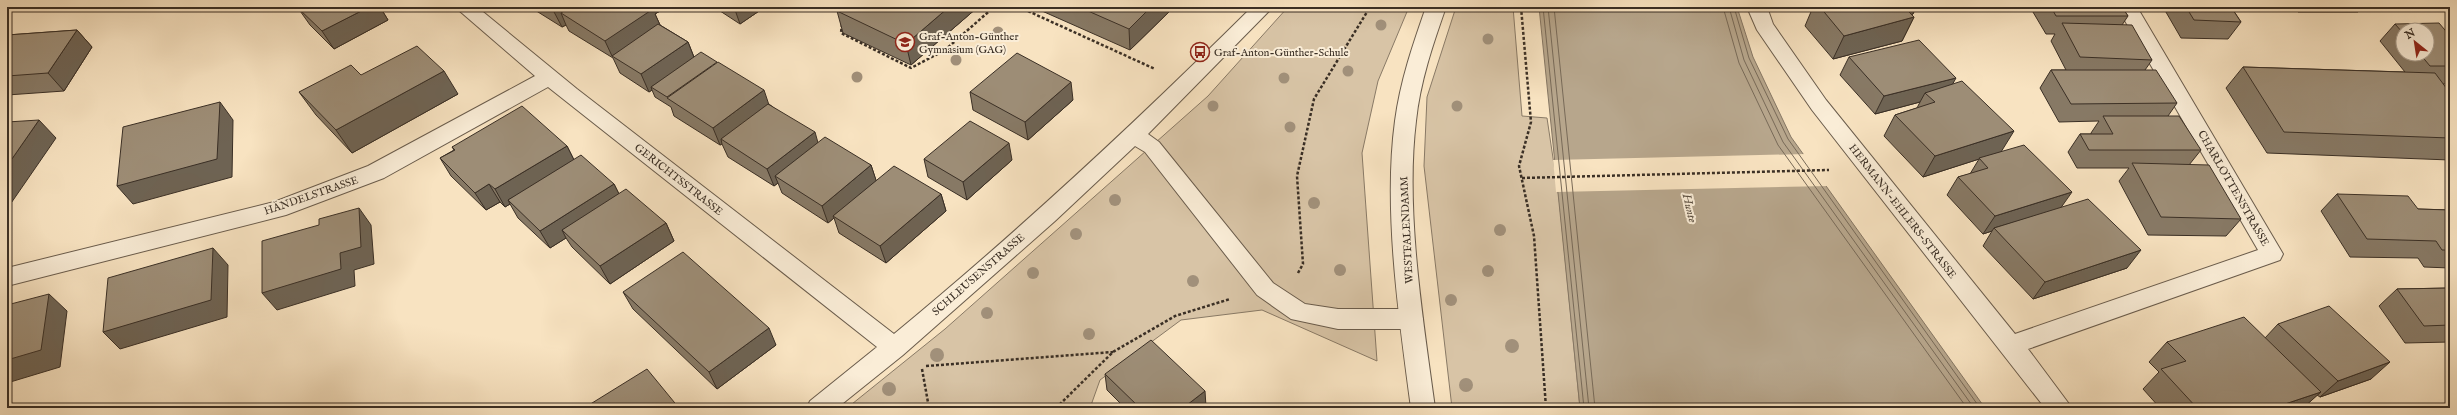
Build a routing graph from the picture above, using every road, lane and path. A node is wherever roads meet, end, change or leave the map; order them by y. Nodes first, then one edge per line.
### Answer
1 (465, 7) edge
2 (994, 7) edge
3 (1019, 7) edge
4 (1263, 7) edge
5 (1370, 7) edge
6 (1436, 7) edge
7 (1521, 7) edge
8 (1758, 7) edge
9 (2127, 7) edge
10 (842, 20) edge
11 (549, 77) junction
12 (1187, 83) junction
13 (1135, 136) junction
14 (1835, 170) dead end
15 (1522, 178) junction
16 (7, 277) edge
17 (1265, 289) junction
18 (1412, 319) junction
19 (2009, 346) junction
20 (895, 348) junction
21 (1113, 352) junction
22 (819, 408) edge
23 (929, 408) edge
24 (1056, 408) edge
25 (1423, 408) edge
26 (1546, 408) edge
27 (2060, 408) edge

1 - 11 street, GERICHTSSTRASSE
2 - 10 path
3 - 12 path
4 - 12 street, SCHLEUSENSTRASSE
5 - 17 path
6 - 18 street, WESTFALENDAMM
7 - 15 path
8 - 19 street, HERMANN-EHLERS-STRASSE
9 - 19 street, CHARLOTTENSTRASSE
11 - 16 street, HÄNDELSTRASSE
11 - 20 street, GERICHTSSTRASSE
12 - 13 street, SCHLEUSENSTRASSE
13 - 17 street
13 - 20 street, SCHLEUSENSTRASSE
14 - 15 path
15 - 26 path
17 - 18 street
17 - 21 path
18 - 25 street, WESTFALENDAMM
19 - 27 street, HERMANN-EHLERS-STRASSE
20 - 22 street, SCHLEUSENSTRASSE
21 - 23 path
21 - 24 path

